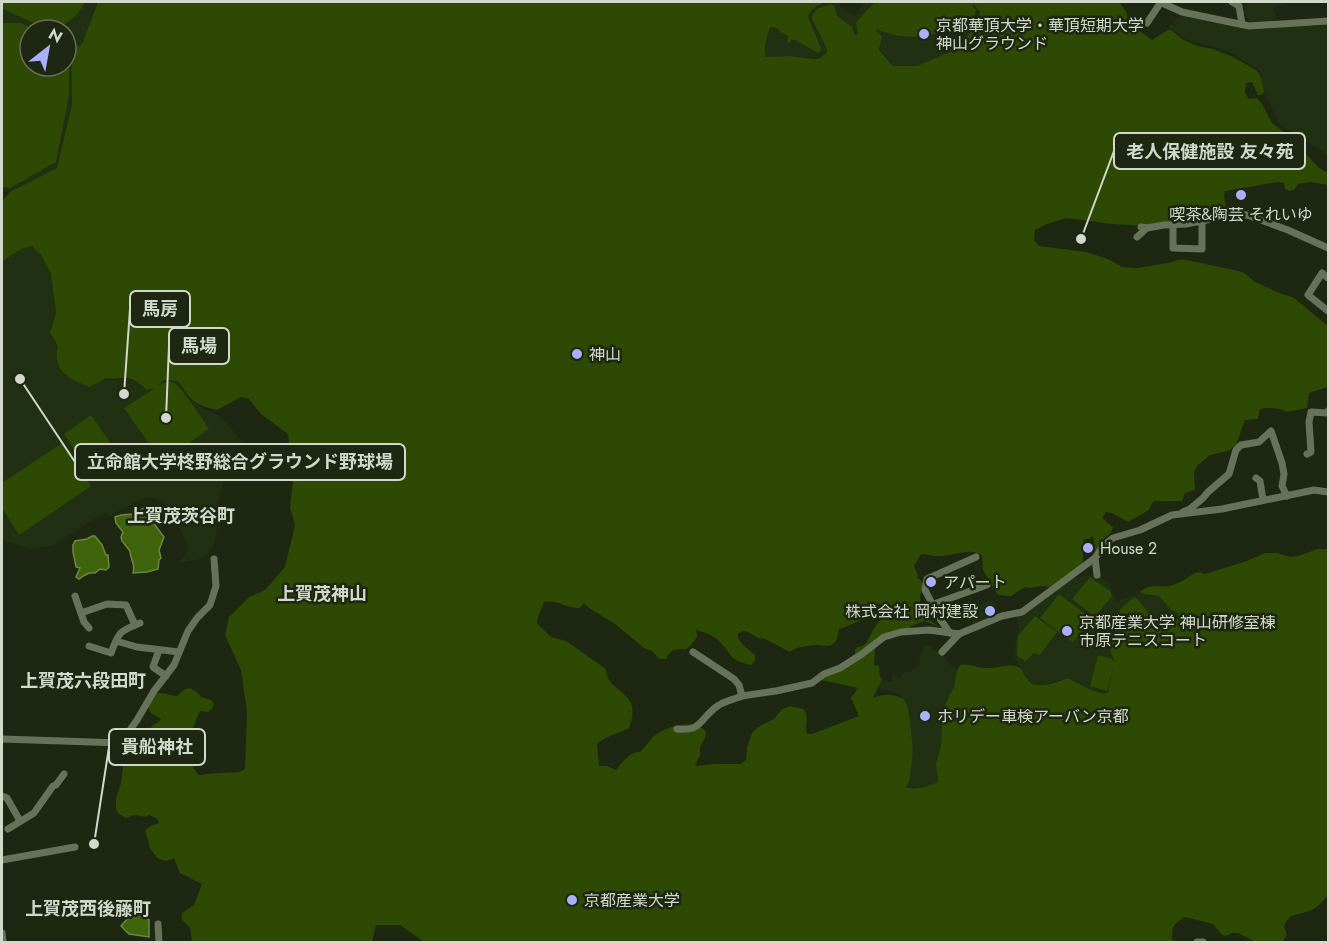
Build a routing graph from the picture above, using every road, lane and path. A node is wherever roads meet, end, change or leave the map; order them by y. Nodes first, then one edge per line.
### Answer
1 (1161, 2) edge
2 (1236, 3) edge
3 (1329, 21) edge
4 (1147, 23) dead end
5 (1242, 24) junction
6 (1202, 220) junction
7 (1173, 224) junction
8 (1137, 237) dead end
9 (1328, 245) edge
10 (1329, 278) edge
11 (1329, 311) edge
12 (1329, 411) edge
13 (1307, 453) dead end
14 (1256, 478) dead end
15 (1329, 492) edge
16 (1287, 496) junction
17 (1263, 500) junction
18 (1178, 515) junction
19 (976, 557) dead end
20 (1095, 558) junction
21 (214, 559) dead end
22 (1097, 575) dead end
23 (987, 585) dead end
24 (75, 596) dead end
25 (934, 604) junction
26 (81, 613) junction
27 (89, 628) dead end
28 (950, 633) junction
29 (959, 634) junction
30 (116, 641) junction
31 (89, 646) dead end
32 (159, 650) junction
33 (179, 652) junction
34 (693, 652) dead end
35 (942, 652) dead end
36 (166, 676) junction
37 (742, 696) junction
38 (677, 729) dead end
39 (2, 739) edge
40 (64, 774) dead end
41 (2, 796) edge
42 (20, 821) junction
43 (8, 829) dead end
44 (75, 847) dead end
45 (2, 860) edge
46 (158, 924) dead end
47 (2, 933) edge
48 (3, 942) edge
49 (159, 942) edge

1 - 4 street
1 - 5 street
2 - 5 street
3 - 5 street
6 - 7 street
6 - 7 street
6 - 9 street
7 - 8 street
10 - 11 street
12 - 13 street
14 - 17 street
15 - 16 street
16 - 17 street
16 - 18 street
17 - 18 street
18 - 20 street
19 - 25 street
20 - 22 street
20 - 29 street
21 - 33 street
23 - 25 street
24 - 26 street
25 - 28 street
26 - 27 street
26 - 30 street
28 - 29 street
28 - 37 street
29 - 35 street
30 - 31 street
30 - 32 street
32 - 33 street
32 - 36 street
33 - 36 street
34 - 37 street
36 - 39 street
37 - 38 street
40 - 42 street
41 - 42 street
42 - 43 street
44 - 45 street
46 - 49 street
47 - 48 street

